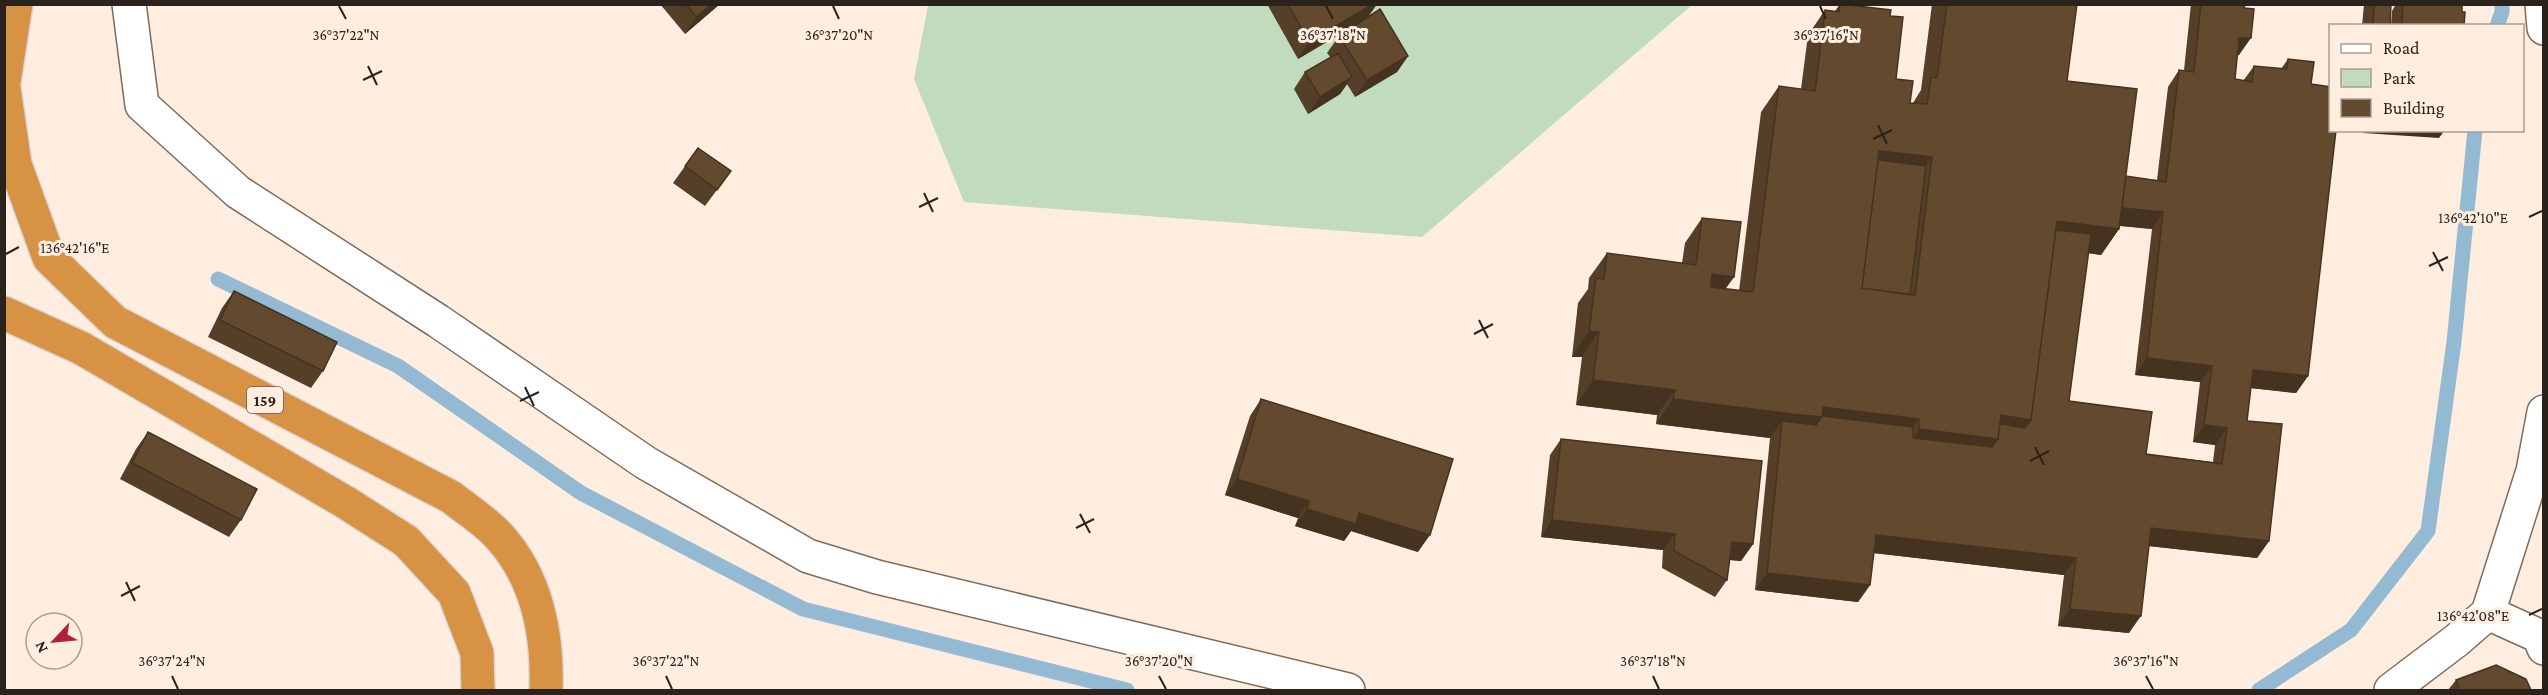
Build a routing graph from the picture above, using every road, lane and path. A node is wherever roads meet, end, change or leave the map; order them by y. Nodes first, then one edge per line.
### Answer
1 (16, 4) edge
2 (129, 4) edge
3 (2542, 4) edge
4 (2544, 28) edge
5 (4, 82) edge
6 (4, 88) edge
7 (4, 313) edge
8 (2544, 412) edge
9 (2487, 613) junction
10 (2544, 648) edge
11 (478, 690) edge
12 (546, 690) edge
13 (1348, 690) edge
14 (2391, 690) edge

1 - 5 highway
2 - 13 street
3 - 4 street
6 - 12 highway, 159
7 - 11 highway
8 - 9 street
9 - 10 street
9 - 14 street

